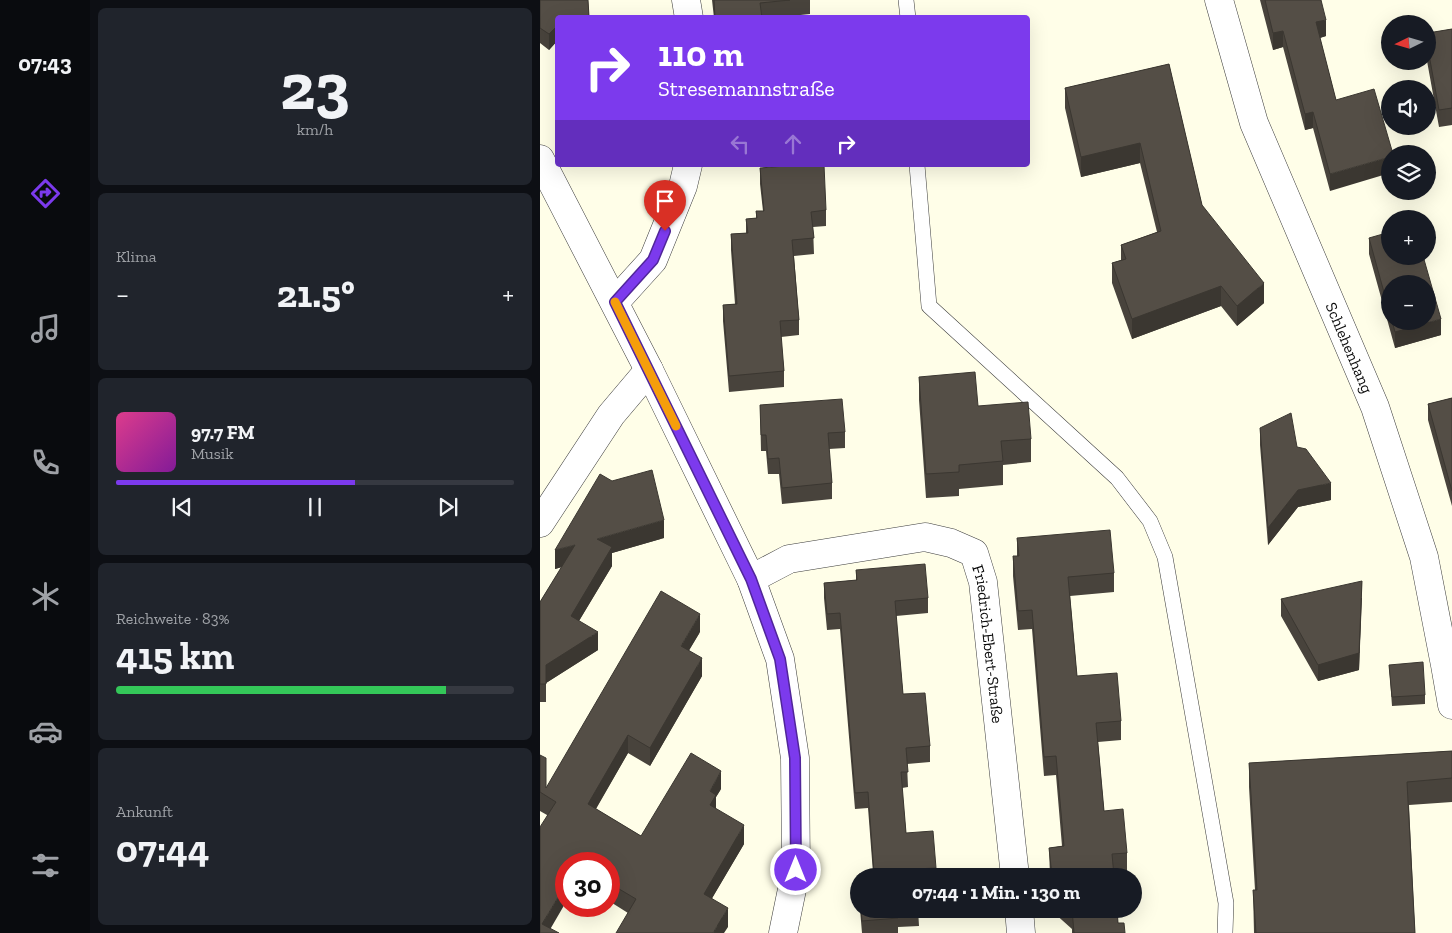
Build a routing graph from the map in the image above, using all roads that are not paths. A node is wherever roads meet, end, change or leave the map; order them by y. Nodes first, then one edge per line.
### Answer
1 (686, 0) edge
2 (906, 0) edge
3 (1219, 0) edge
4 (688, 15) edge
5 (908, 15) edge
6 (540, 159) edge
7 (688, 167) edge
8 (917, 167) edge
9 (615, 302) junction
10 (649, 370) junction
11 (540, 523) edge
12 (751, 579) junction
13 (1452, 705) edge
14 (1014, 868) edge
15 (1019, 918) edge
16 (783, 933) edge
17 (1021, 933) edge
18 (1225, 933) edge

1 - 4 street
2 - 5 lane
3 - 13 street, Schlehenhang
6 - 9 street
7 - 9 street
8 - 18 lane
9 - 10 street
10 - 11 street
10 - 12 street
12 - 14 street, Friedrich-Ebert-Straße
12 - 16 street
15 - 17 street

